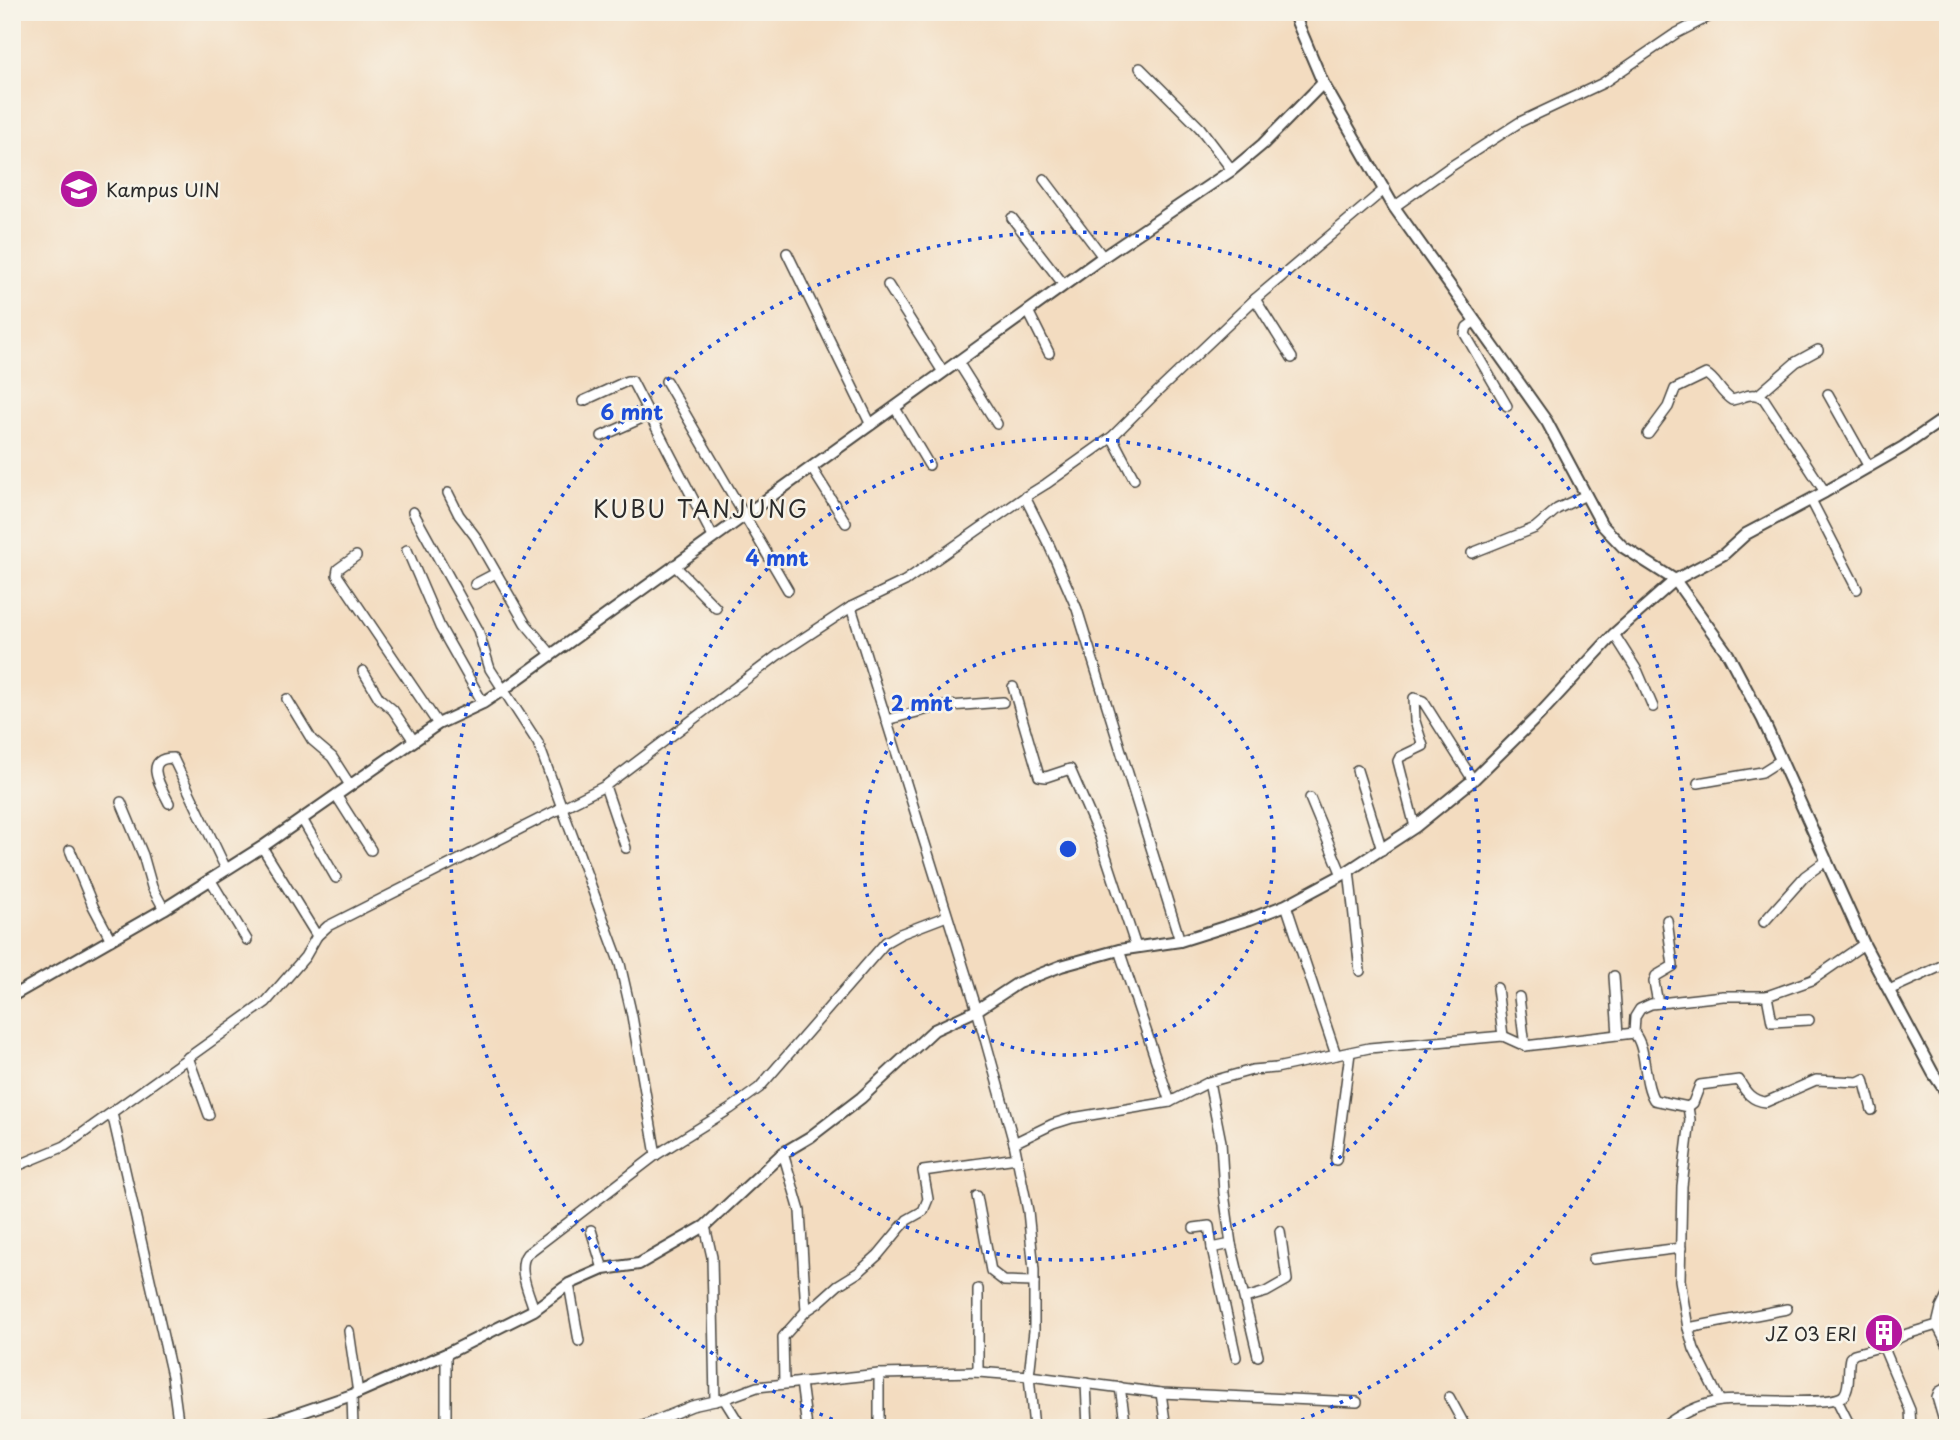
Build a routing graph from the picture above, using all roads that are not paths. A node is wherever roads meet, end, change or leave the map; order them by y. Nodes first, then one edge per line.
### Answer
1 (1293, 12) edge
2 (1718, 12) edge
3 (1140, 68) dead end
4 (1323, 83) junction
5 (1232, 170) junction
6 (1044, 179) dead end
7 (1385, 189) junction
8 (1394, 207) junction
9 (1012, 218) dead end
10 (787, 253) dead end
11 (1103, 257) junction
12 (888, 285) dead end
13 (1064, 285) junction
14 (1255, 299) junction
15 (1028, 311) junction
16 (1475, 321) junction
17 (1818, 350) dead end
18 (1049, 353) dead end
19 (1292, 358) dead end
20 (958, 362) junction
21 (943, 372) junction
22 (666, 380) dead end
23 (1828, 394) dead end
24 (1758, 395) junction
25 (583, 401) dead end
26 (1507, 406) dead end
27 (895, 408) junction
28 (649, 415) junction
29 (1948, 416) edge
30 (997, 424) dead end
31 (871, 425) junction
32 (1647, 434) dead end
33 (602, 436) dead end
34 (1112, 438) junction
35 (929, 465) dead end
36 (811, 467) junction
37 (1869, 467) junction
38 (1135, 479) dead end
39 (1825, 492) junction
40 (448, 493) dead end
41 (1586, 495) junction
42 (1025, 497) junction
43 (1811, 499) junction
44 (413, 512) dead end
45 (745, 514) junction
46 (846, 523) dead end
47 (713, 537) junction
48 (407, 550) dead end
49 (1472, 553) dead end
50 (356, 556) dead end
51 (674, 565) junction
52 (496, 573) junction
53 (1675, 580) junction
54 (475, 584) dead end
55 (1857, 589) dead end
56 (788, 590) dead end
57 (851, 607) junction
58 (716, 608) dead end
59 (1614, 634) junction
60 (551, 654) junction
61 (363, 671) dead end
62 (1013, 687) dead end
63 (504, 689) junction
64 (286, 699) dead end
65 (1003, 702) dead end
66 (483, 703) junction
67 (1653, 707) dead end
68 (886, 720) junction
69 (438, 724) junction
70 (414, 741) junction
71 (1781, 761) junction
72 (1357, 770) dead end
73 (1473, 780) junction
74 (1698, 783) dead end
75 (350, 785) junction
76 (604, 786) junction
77 (336, 795) junction
78 (1310, 798) dead end
79 (121, 802) dead end
80 (169, 803) dead end
81 (562, 810) junction
82 (302, 819) junction
83 (1415, 827) junction
84 (262, 847) junction
85 (626, 848) dead end
86 (70, 850) dead end
87 (371, 850) dead end
88 (1382, 850) junction
89 (1827, 860) junction
90 (226, 869) junction
91 (1346, 873) junction
92 (336, 878) dead end
93 (210, 879) junction
94 (1286, 905) junction
95 (164, 909) junction
96 (947, 916) junction
97 (1667, 920) dead end
98 (1764, 922) dead end
99 (317, 936) junction
100 (111, 940) junction
101 (247, 940) dead end
102 (1180, 941) junction
103 (1864, 944) junction
104 (1136, 947) junction
105 (1119, 950) junction
106 (1948, 963) edge
107 (1360, 971) dead end
108 (1614, 976) dead end
109 (1497, 988) dead end
110 (1889, 990) junction
111 (12, 996) edge
112 (1767, 996) junction
113 (1519, 997) dead end
114 (1658, 1003) junction
115 (977, 1010) junction
116 (1809, 1020) dead end
117 (1633, 1033) junction
118 (1618, 1035) junction
119 (1503, 1036) junction
120 (1525, 1046) junction
121 (1350, 1053) junction
122 (1336, 1055) junction
123 (188, 1057) junction
124 (1209, 1082) junction
125 (1948, 1095) edge
126 (1170, 1102) junction
127 (1688, 1107) junction
128 (1872, 1110) dead end
129 (112, 1113) junction
130 (209, 1115) dead end
131 (1014, 1143) junction
132 (783, 1153) junction
133 (656, 1155) junction
134 (1017, 1158) junction
135 (1336, 1160) dead end
136 (12, 1168) edge
137 (977, 1196) dead end
138 (705, 1226) junction
139 (1194, 1228) dead end
140 (591, 1230) dead end
141 (1280, 1231) dead end
142 (1231, 1244) junction
143 (1212, 1248) junction
144 (1681, 1248) junction
145 (1593, 1259) dead end
146 (603, 1269) junction
147 (1034, 1282) junction
148 (569, 1284) junction
149 (978, 1289) dead end
150 (1948, 1294) edge
151 (1245, 1298) junction
152 (1787, 1309) dead end
153 (534, 1310) junction
154 (806, 1311) junction
155 (1937, 1325) junction
156 (1688, 1328) junction
157 (349, 1331) dead end
158 (579, 1341) dead end
159 (1883, 1346) junction
160 (1948, 1346) edge
161 (446, 1354) junction
162 (1258, 1356) dead end
163 (1236, 1357) dead end
164 (978, 1372) junction
165 (880, 1374) junction
166 (1028, 1376) junction
167 (802, 1382) junction
168 (784, 1383) junction
169 (1086, 1383) junction
170 (1120, 1387) junction
171 (1948, 1387) edge
172 (1161, 1393) junction
173 (355, 1394) junction
174 (1449, 1397) dead end
175 (719, 1400) junction
176 (1837, 1400) junction
177 (1720, 1401) junction
178 (1357, 1402) dead end
179 (1676, 1417) junction
180 (179, 1428) edge
181 (249, 1428) edge
182 (353, 1428) edge
183 (446, 1428) edge
184 (638, 1428) edge
185 (742, 1428) edge
186 (807, 1428) edge
187 (879, 1428) edge
188 (1034, 1428) edge
189 (1088, 1428) edge
190 (1126, 1428) edge
191 (1166, 1428) edge
192 (1466, 1428) edge
193 (1662, 1428) edge
194 (1682, 1428) edge
195 (1851, 1428) edge
196 (1911, 1428) edge
197 (1947, 1428) edge

1 - 4 street
2 - 8 street
3 - 5 street
4 - 5 street
4 - 7 street
5 - 11 street
6 - 11 street
7 - 8 street
7 - 14 street
8 - 16 street
9 - 13 street
10 - 31 street
11 - 13 street
12 - 21 street
13 - 15 street
14 - 19 street
14 - 34 street
15 - 18 street
15 - 20 street
16 - 26 street
16 - 41 street
17 - 24 street
20 - 21 street
20 - 30 street
21 - 27 street
22 - 45 street
23 - 37 street
24 - 32 street
24 - 39 street
25 - 28 street
27 - 31 street
27 - 35 street
28 - 33 street
28 - 47 street
29 - 37 street
31 - 36 street
34 - 38 street
34 - 42 street
36 - 45 street
36 - 46 street
37 - 39 street
39 - 43 street
40 - 52 street
41 - 49 street
41 - 53 street
42 - 57 street
42 - 102 street
43 - 53 street
43 - 55 street
44 - 63 street
45 - 47 street
45 - 56 street
47 - 51 street
48 - 66 street
50 - 69 street
51 - 58 street
51 - 60 street
52 - 54 street
52 - 60 street
53 - 59 street
53 - 71 street
57 - 68 street
57 - 76 street
59 - 67 street
59 - 73 street
60 - 63 street
61 - 70 street
62 - 104 street
63 - 66 street
63 - 81 street
64 - 75 street
65 - 68 street
66 - 69 street
68 - 96 street
69 - 70 street
70 - 75 street
71 - 74 street
71 - 89 street
72 - 88 street
73 - 83 street
73 - 83 street
75 - 77 street
76 - 81 street
76 - 85 street
77 - 82 street
77 - 87 street
78 - 91 street
79 - 95 street
80 - 90 street
81 - 99 street
81 - 133 street
82 - 84 street
82 - 92 street
83 - 88 street
84 - 90 street
84 - 99 street
86 - 100 street
88 - 91 street
89 - 98 street
89 - 103 street
90 - 93 street
91 - 94 street
91 - 107 street
93 - 95 street
93 - 101 street
94 - 102 street
94 - 122 street
95 - 100 street
96 - 115 street
96 - 133 street
97 - 114 street
99 - 123 street
100 - 111 street
102 - 104 street
103 - 110 street
103 - 112 street
104 - 105 street
105 - 115 street
105 - 126 street
106 - 110 street
108 - 118 street
109 - 119 street
110 - 125 street
112 - 114 street
112 - 116 street
113 - 120 street
114 - 117 street
115 - 131 street
115 - 132 street
117 - 118 street
117 - 127 street
118 - 120 street
119 - 120 street
119 - 121 street
121 - 122 street
121 - 135 street
122 - 124 street
123 - 129 street
123 - 130 street
124 - 126 street
124 - 142 street
126 - 131 street
127 - 128 street
127 - 144 street
129 - 136 street
129 - 180 street
131 - 134 street
132 - 138 street
132 - 154 street
133 - 153 street
134 - 147 street
134 - 154 street
137 - 147 street
138 - 146 street
138 - 175 street
139 - 143 street
140 - 146 street
141 - 151 street
142 - 143 street
142 - 151 street
143 - 163 street
144 - 145 street
144 - 156 street
146 - 148 street
147 - 166 street
148 - 153 street
148 - 158 street
149 - 164 street
150 - 155 street
151 - 162 street
152 - 156 street
153 - 161 street
154 - 168 street
155 - 159 street
155 - 160 street
156 - 177 street
157 - 173 street
159 - 176 street
159 - 196 street
161 - 173 street
161 - 183 street
164 - 165 street
164 - 166 street
165 - 167 street
165 - 187 street
166 - 169 street
166 - 188 street
167 - 168 street
167 - 186 street
168 - 175 street
169 - 170 street
169 - 189 street
170 - 172 street
170 - 190 street
171 - 197 street
172 - 178 street
172 - 191 street
173 - 181 street
173 - 182 street
174 - 192 street
175 - 184 street
175 - 185 street
176 - 177 street
176 - 195 street
177 - 179 street
179 - 193 street
179 - 194 street

